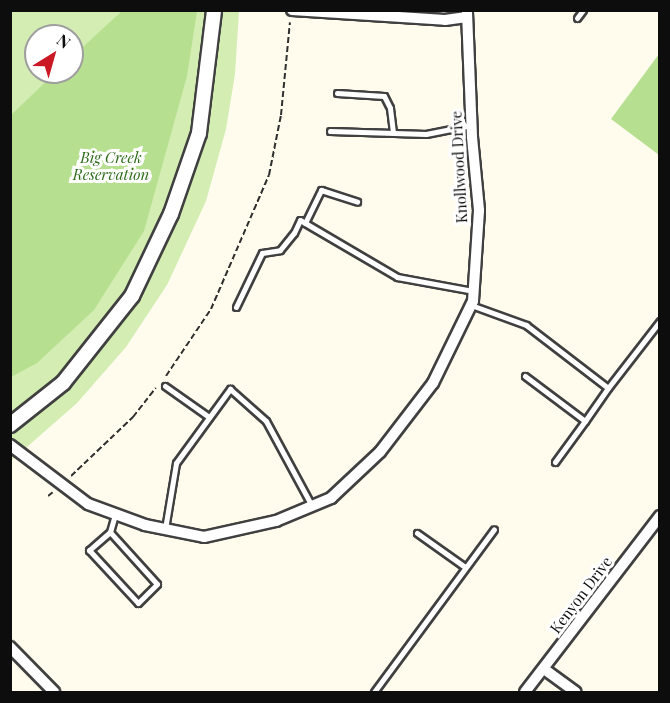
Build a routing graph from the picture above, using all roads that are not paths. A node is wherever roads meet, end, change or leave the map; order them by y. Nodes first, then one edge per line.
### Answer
1 (214, 10) edge
2 (583, 10) edge
3 (306, 11) edge
4 (384, 13) edge
5 (291, 14) edge
6 (467, 14) edge
7 (577, 18) dead end
8 (337, 93) dead end
9 (471, 125) junction
10 (330, 130) dead end
11 (393, 132) junction
12 (357, 202) dead end
13 (305, 223) junction
14 (473, 291) junction
15 (471, 305) junction
16 (236, 307) dead end
17 (660, 321) edge
18 (525, 376) dead end
19 (165, 386) dead end
20 (608, 388) junction
21 (209, 417) junction
22 (585, 421) junction
23 (10, 425) edge
24 (10, 445) edge
25 (555, 462) dead end
26 (312, 506) junction
27 (115, 514) junction
28 (660, 516) edge
29 (165, 529) junction
30 (494, 529) dead end
31 (110, 532) junction
32 (417, 533) dead end
33 (465, 567) junction
34 (10, 647) edge
35 (544, 669) junction
36 (54, 693) edge
37 (374, 693) edge
38 (525, 693) edge
39 (576, 693) edge

1 - 23 street
2 - 7 lane
3 - 4 street
3 - 5 street
4 - 6 street
6 - 9 street, Knollwood Drive
8 - 11 lane
9 - 11 lane
9 - 14 street, Knollwood Drive
10 - 11 lane
12 - 13 lane
13 - 14 lane
13 - 16 lane
14 - 15 street, Knollwood Drive
15 - 20 lane
15 - 26 street, Knollwood Drive
17 - 20 lane
18 - 22 lane
19 - 21 lane
20 - 22 lane
21 - 26 lane
21 - 29 lane
22 - 25 lane
24 - 27 street, Knollwood Drive
26 - 29 street, Knollwood Drive
27 - 29 street, Knollwood Drive
27 - 31 lane
28 - 35 street, Kenyon Drive
30 - 33 lane
31 - 31 lane
32 - 33 lane
33 - 37 lane
34 - 36 street
35 - 38 street, Kenyon Drive
35 - 39 street

